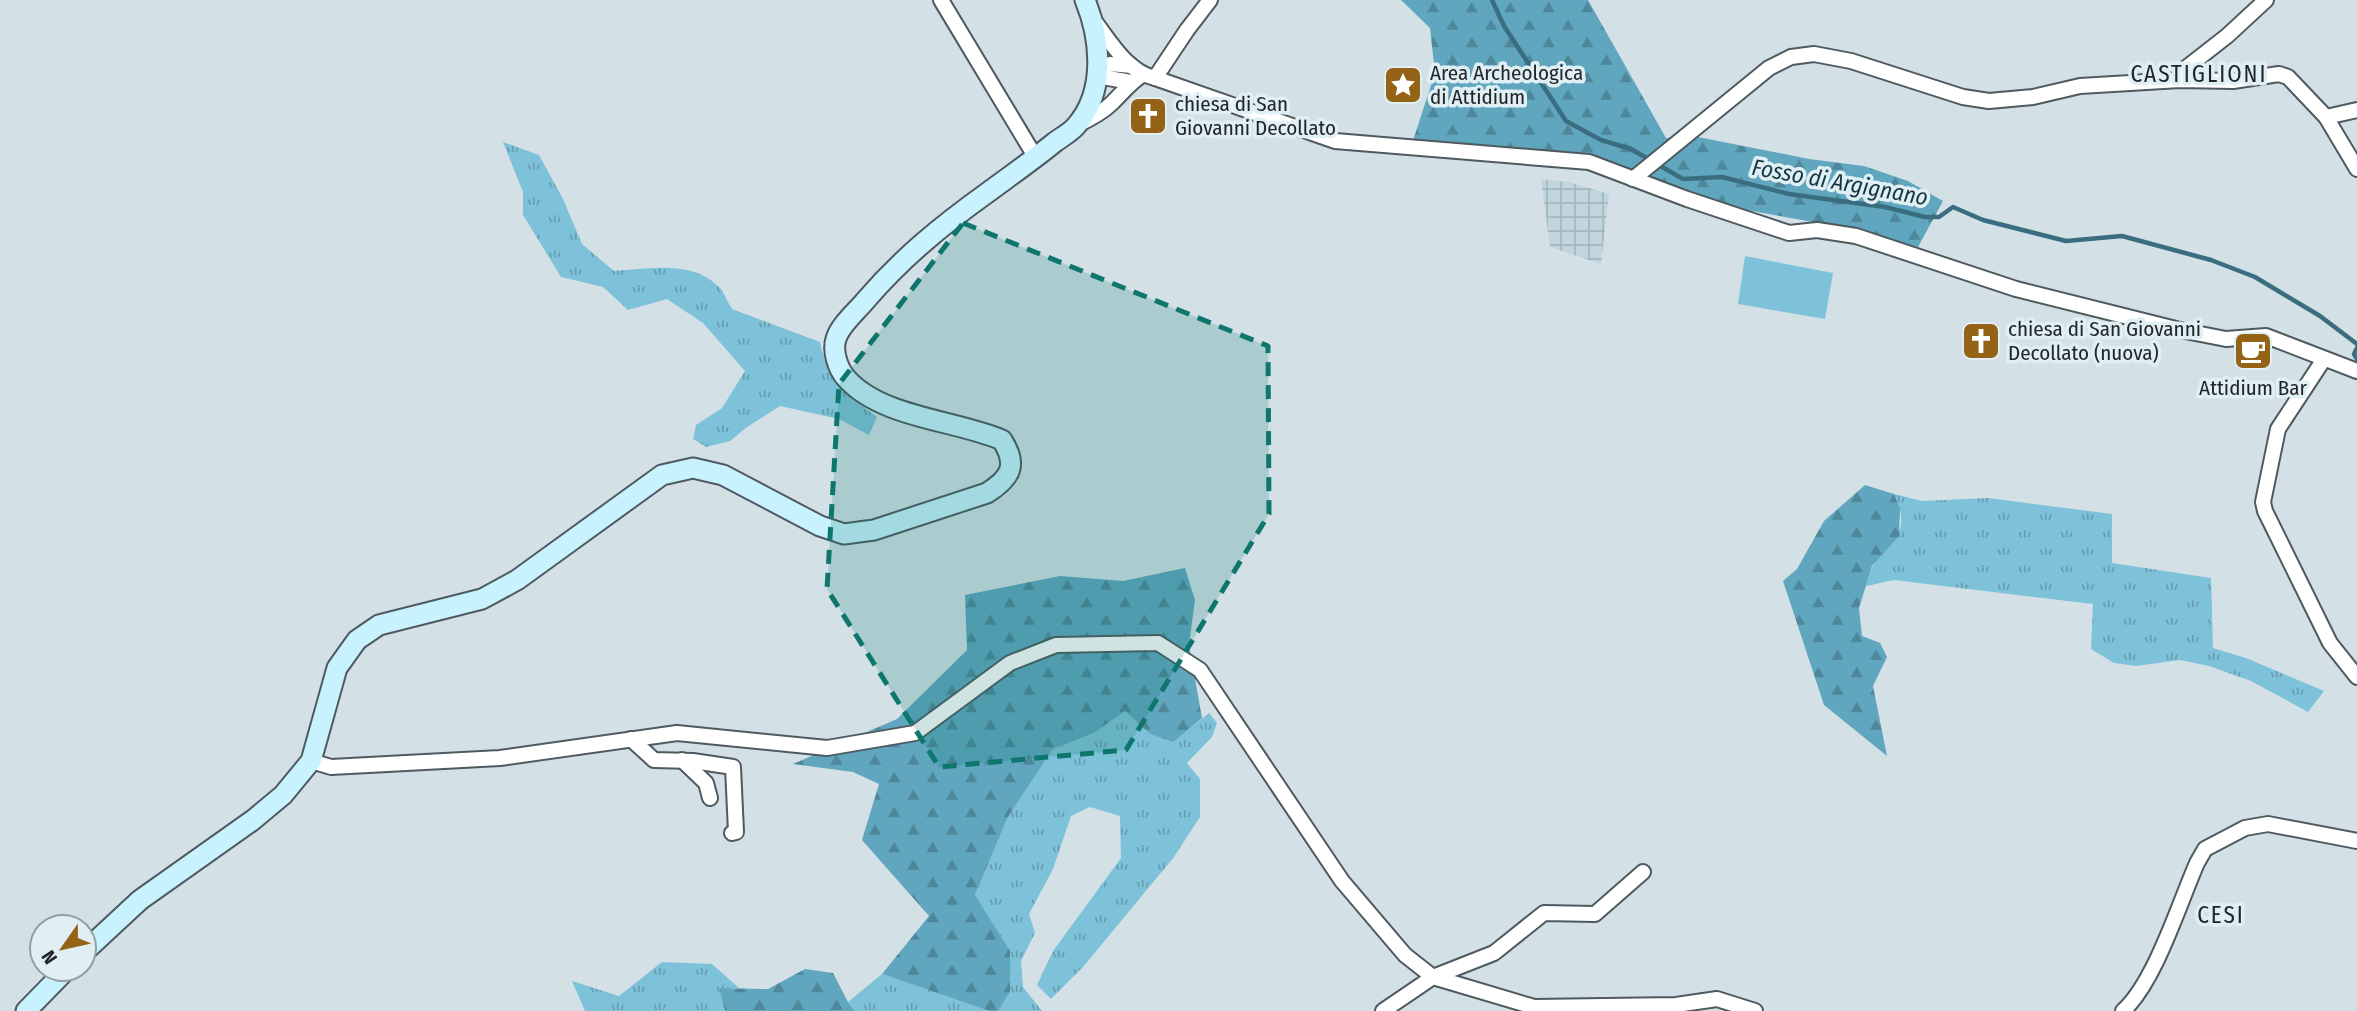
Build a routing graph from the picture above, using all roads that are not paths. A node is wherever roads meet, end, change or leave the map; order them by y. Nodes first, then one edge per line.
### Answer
1 (941, 0) edge
2 (1085, 0) edge
3 (1210, 0) edge
4 (2266, 0) edge
5 (1093, 19) junction
6 (1097, 71) junction
7 (1140, 75) junction
8 (2180, 80) junction
9 (2357, 110) edge
10 (2326, 117) junction
11 (1077, 125) junction
12 (1037, 158) junction
13 (2357, 169) edge
14 (1636, 176) junction
15 (2324, 359) junction
16 (2357, 371) edge
17 (2357, 677) edge
18 (631, 739) junction
19 (311, 761) junction
20 (682, 761) junction
21 (710, 797) dead end
22 (732, 833) dead end
23 (2357, 841) edge
24 (1643, 872) dead end
25 (98, 939) edge
26 (1433, 977) junction
27 (53, 983) edge
28 (1676, 1008) edge
29 (26, 1011) edge
30 (1383, 1011) edge
31 (1755, 1011) edge
32 (2123, 1011) edge

1 - 12 street
2 - 5 main road
3 - 7 street
4 - 8 street
5 - 6 main road
5 - 7 street
6 - 7 street
6 - 11 main road
7 - 11 street
7 - 14 street
8 - 10 street
8 - 14 street
9 - 10 street
10 - 13 street
11 - 12 main road
12 - 19 main road
14 - 15 street
15 - 16 street
15 - 17 street
18 - 19 street
18 - 20 street
18 - 26 street
19 - 25 main road
20 - 21 street
20 - 22 street
23 - 32 street
24 - 26 street
26 - 28 street
26 - 30 street
27 - 29 main road
28 - 31 street

